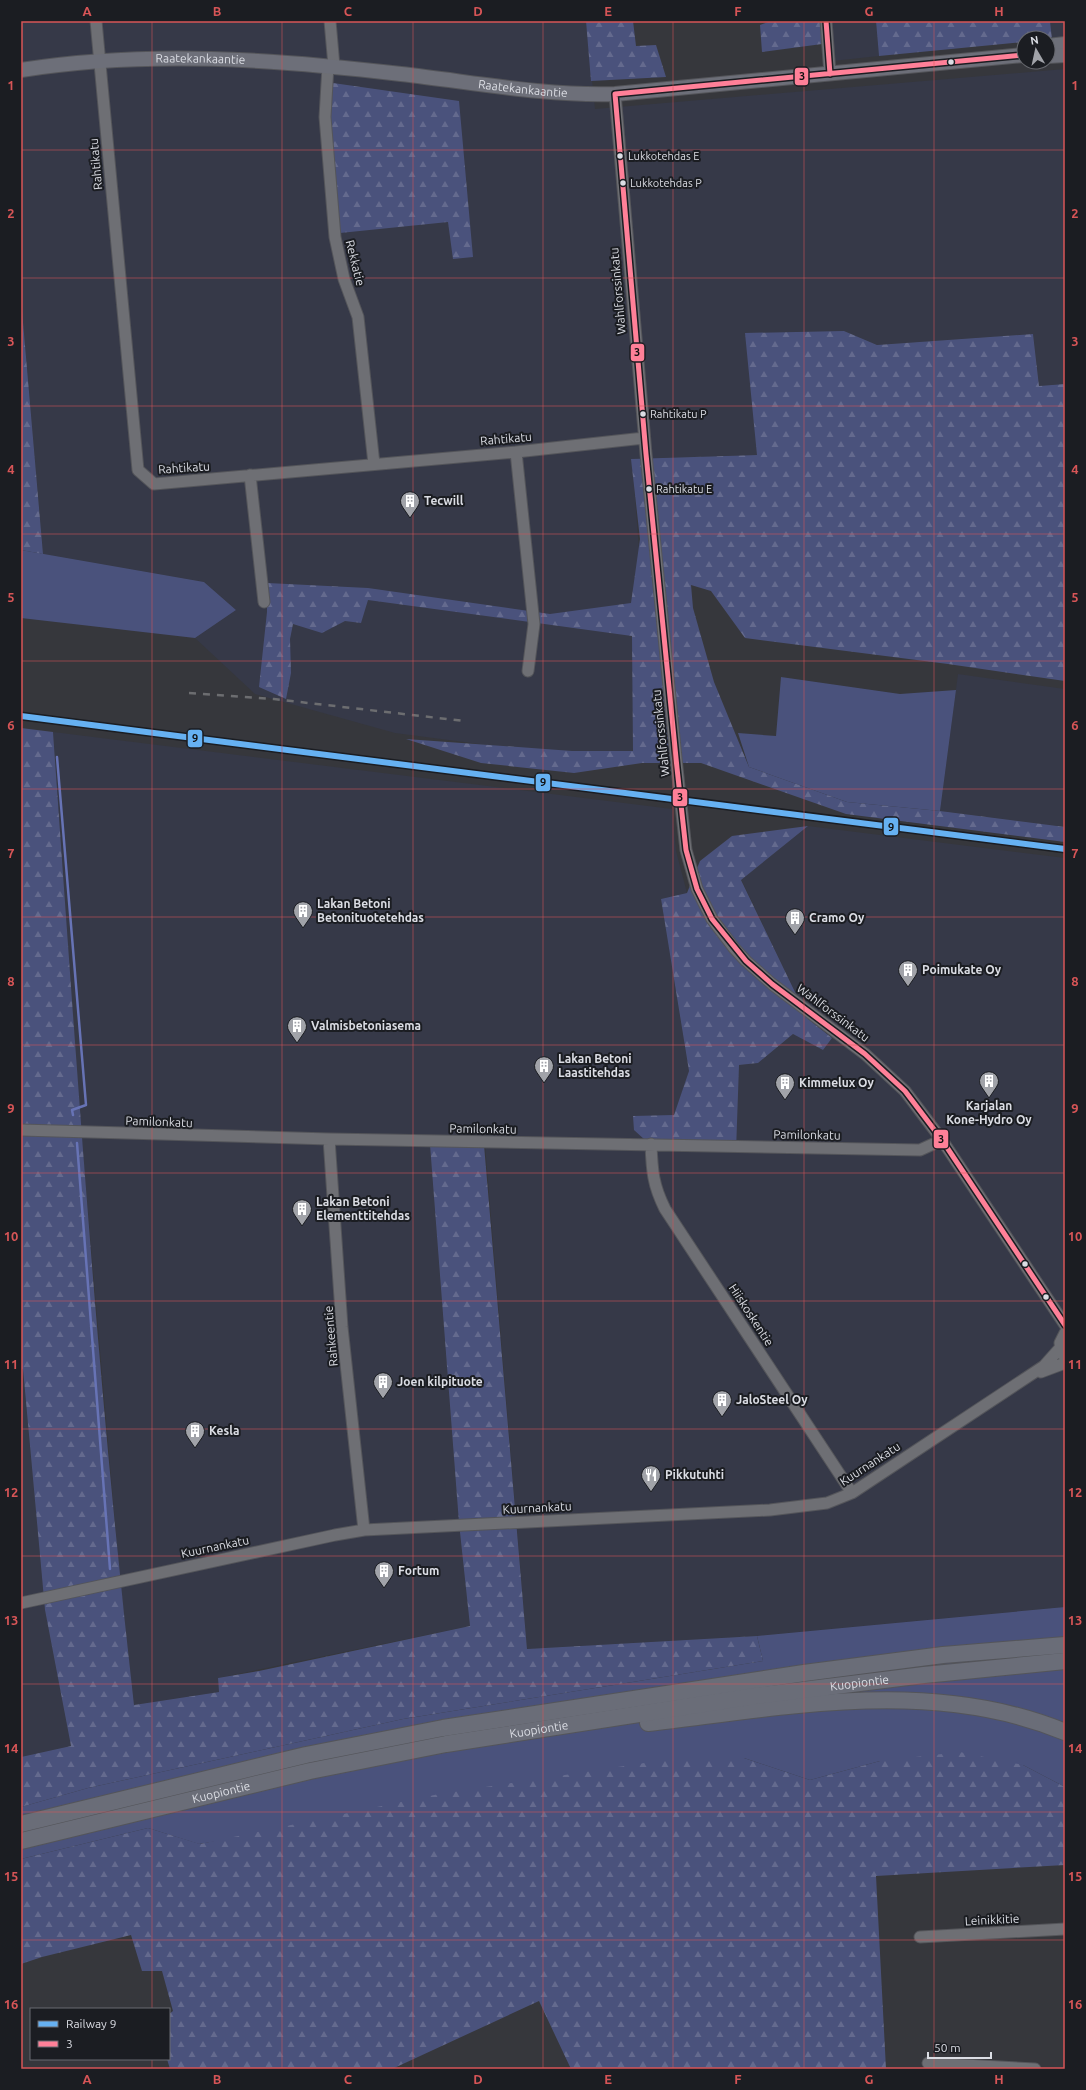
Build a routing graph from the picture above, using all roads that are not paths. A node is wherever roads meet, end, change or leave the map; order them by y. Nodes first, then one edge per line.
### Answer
1 (96, 21) edge
2 (330, 21) edge
3 (826, 21) edge
4 (1016, 56) edge
5 (100, 61) junction
6 (331, 66) junction
7 (21, 70) edge
8 (830, 74) junction
9 (615, 94) junction
10 (644, 438) junction
11 (516, 452) junction
12 (374, 464) junction
13 (250, 476) junction
14 (264, 602) dead end
15 (528, 671) dead end
16 (21, 1130) edge
17 (329, 1139) junction
18 (942, 1140) junction
19 (651, 1144) junction
20 (1065, 1325) edge
21 (1065, 1333) edge
22 (1062, 1353) edge
23 (1065, 1363) edge
24 (1026, 1378) junction
25 (852, 1492) junction
26 (364, 1530) junction
27 (21, 1603) edge
28 (1065, 1637) edge
29 (1065, 1645) edge
30 (943, 1655) junction
31 (1065, 1661) edge
32 (574, 1724) junction
33 (1065, 1732) edge
34 (21, 1824) edge
35 (21, 1841) edge
36 (1065, 1929) edge
37 (920, 1937) dead end
38 (928, 2063) dead end
39 (1035, 2069) edge

1 - 5 street, Rahtikatu
2 - 6 street, Rekkatie
3 - 8 street
4 - 8 main road, Raatekankaantie
5 - 6 main road, Raatekankaantie
5 - 7 main road, Raatekankaantie
5 - 13 street, Rahtikatu
6 - 9 main road, Raatekankaantie
6 - 12 street, Rekkatie
8 - 9 main road, Raatekankaantie
9 - 10 street, Wahlforssinkatu
10 - 11 street, Rahtikatu
10 - 18 street, Wahlforssinkatu
11 - 12 street, Rahtikatu
11 - 15 street
12 - 13 street, Rahtikatu
13 - 14 street
16 - 17 street, Pamilonkatu
17 - 19 street, Pamilonkatu
17 - 26 street, Rahkeentie
18 - 19 street, Pamilonkatu
18 - 20 street, Wahlforssinkatu
19 - 25 street, Hiiskoskentie
21 - 22 street
22 - 24 street, Kuurnankatu
23 - 24 street, Kuurnankatu
24 - 25 street, Kuurnankatu
25 - 26 street, Kuurnankatu
26 - 27 street, Kuurnankatu
28 - 30 highway
29 - 30 highway, Kuopiontie
30 - 34 highway, Kuopiontie
31 - 32 highway, Kuopiontie
32 - 33 highway
32 - 35 highway, Kuopiontie
36 - 37 street, Leinikkitie
38 - 39 street

